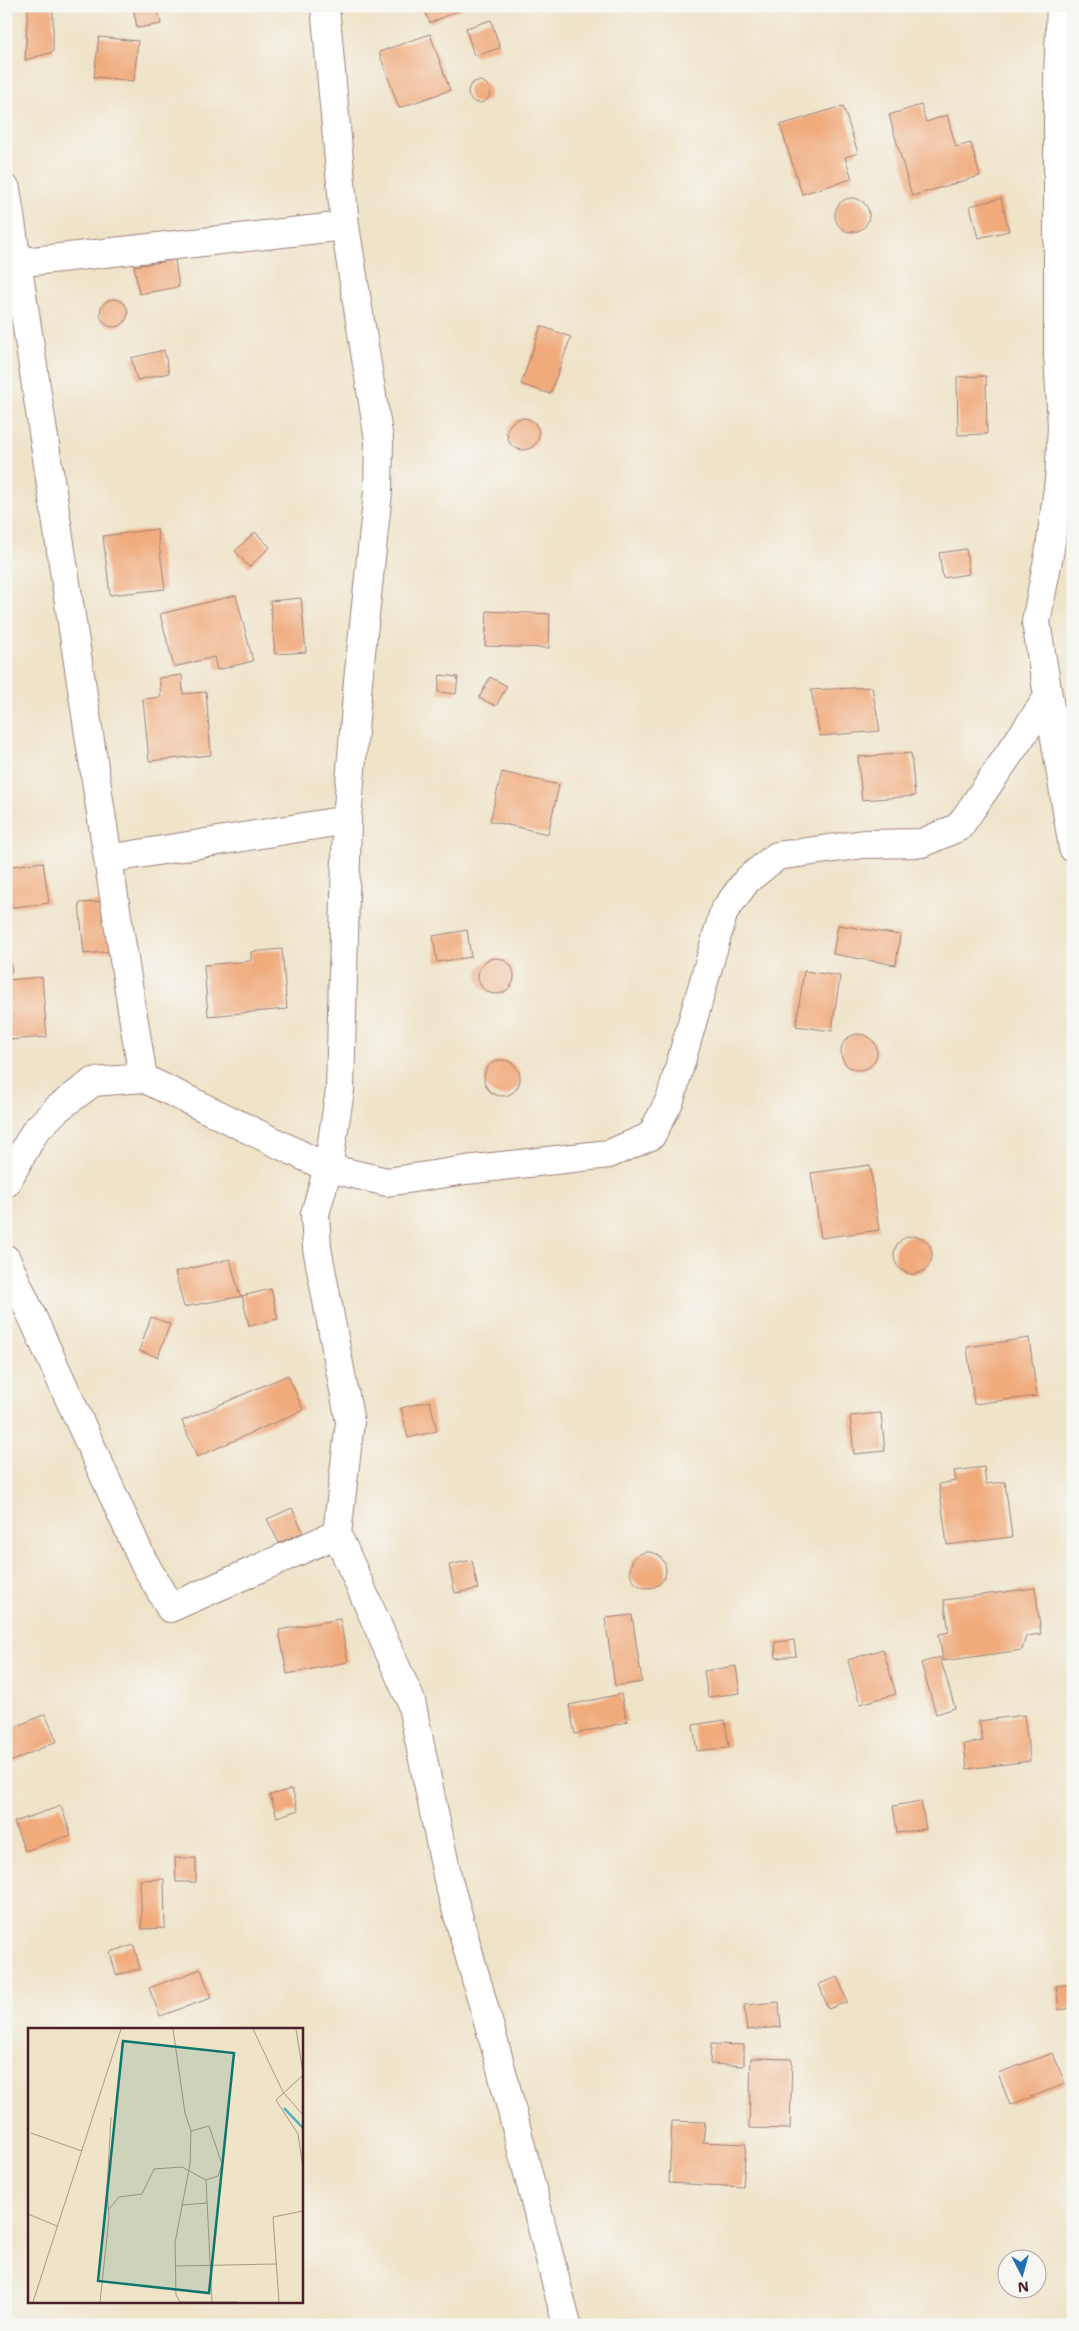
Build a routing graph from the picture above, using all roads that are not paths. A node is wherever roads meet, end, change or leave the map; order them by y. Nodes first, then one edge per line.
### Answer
1 (325, 6) edge
2 (1061, 6) edge
3 (6, 189) edge
4 (345, 226) junction
5 (12, 263) edge
6 (1047, 700) junction
7 (347, 820) junction
8 (1073, 848) edge
9 (108, 859) junction
10 (143, 1078) junction
11 (328, 1168) junction
12 (6, 1183) edge
13 (6, 1259) edge
14 (337, 1534) junction
15 (567, 2325) edge

1 - 4 street
2 - 6 street
3 - 5 street
4 - 5 street
4 - 7 street
5 - 9 street
6 - 8 street
6 - 11 street
7 - 9 street
7 - 11 street
9 - 10 street
10 - 11 street
10 - 12 street
11 - 14 street
13 - 14 street
14 - 15 street

